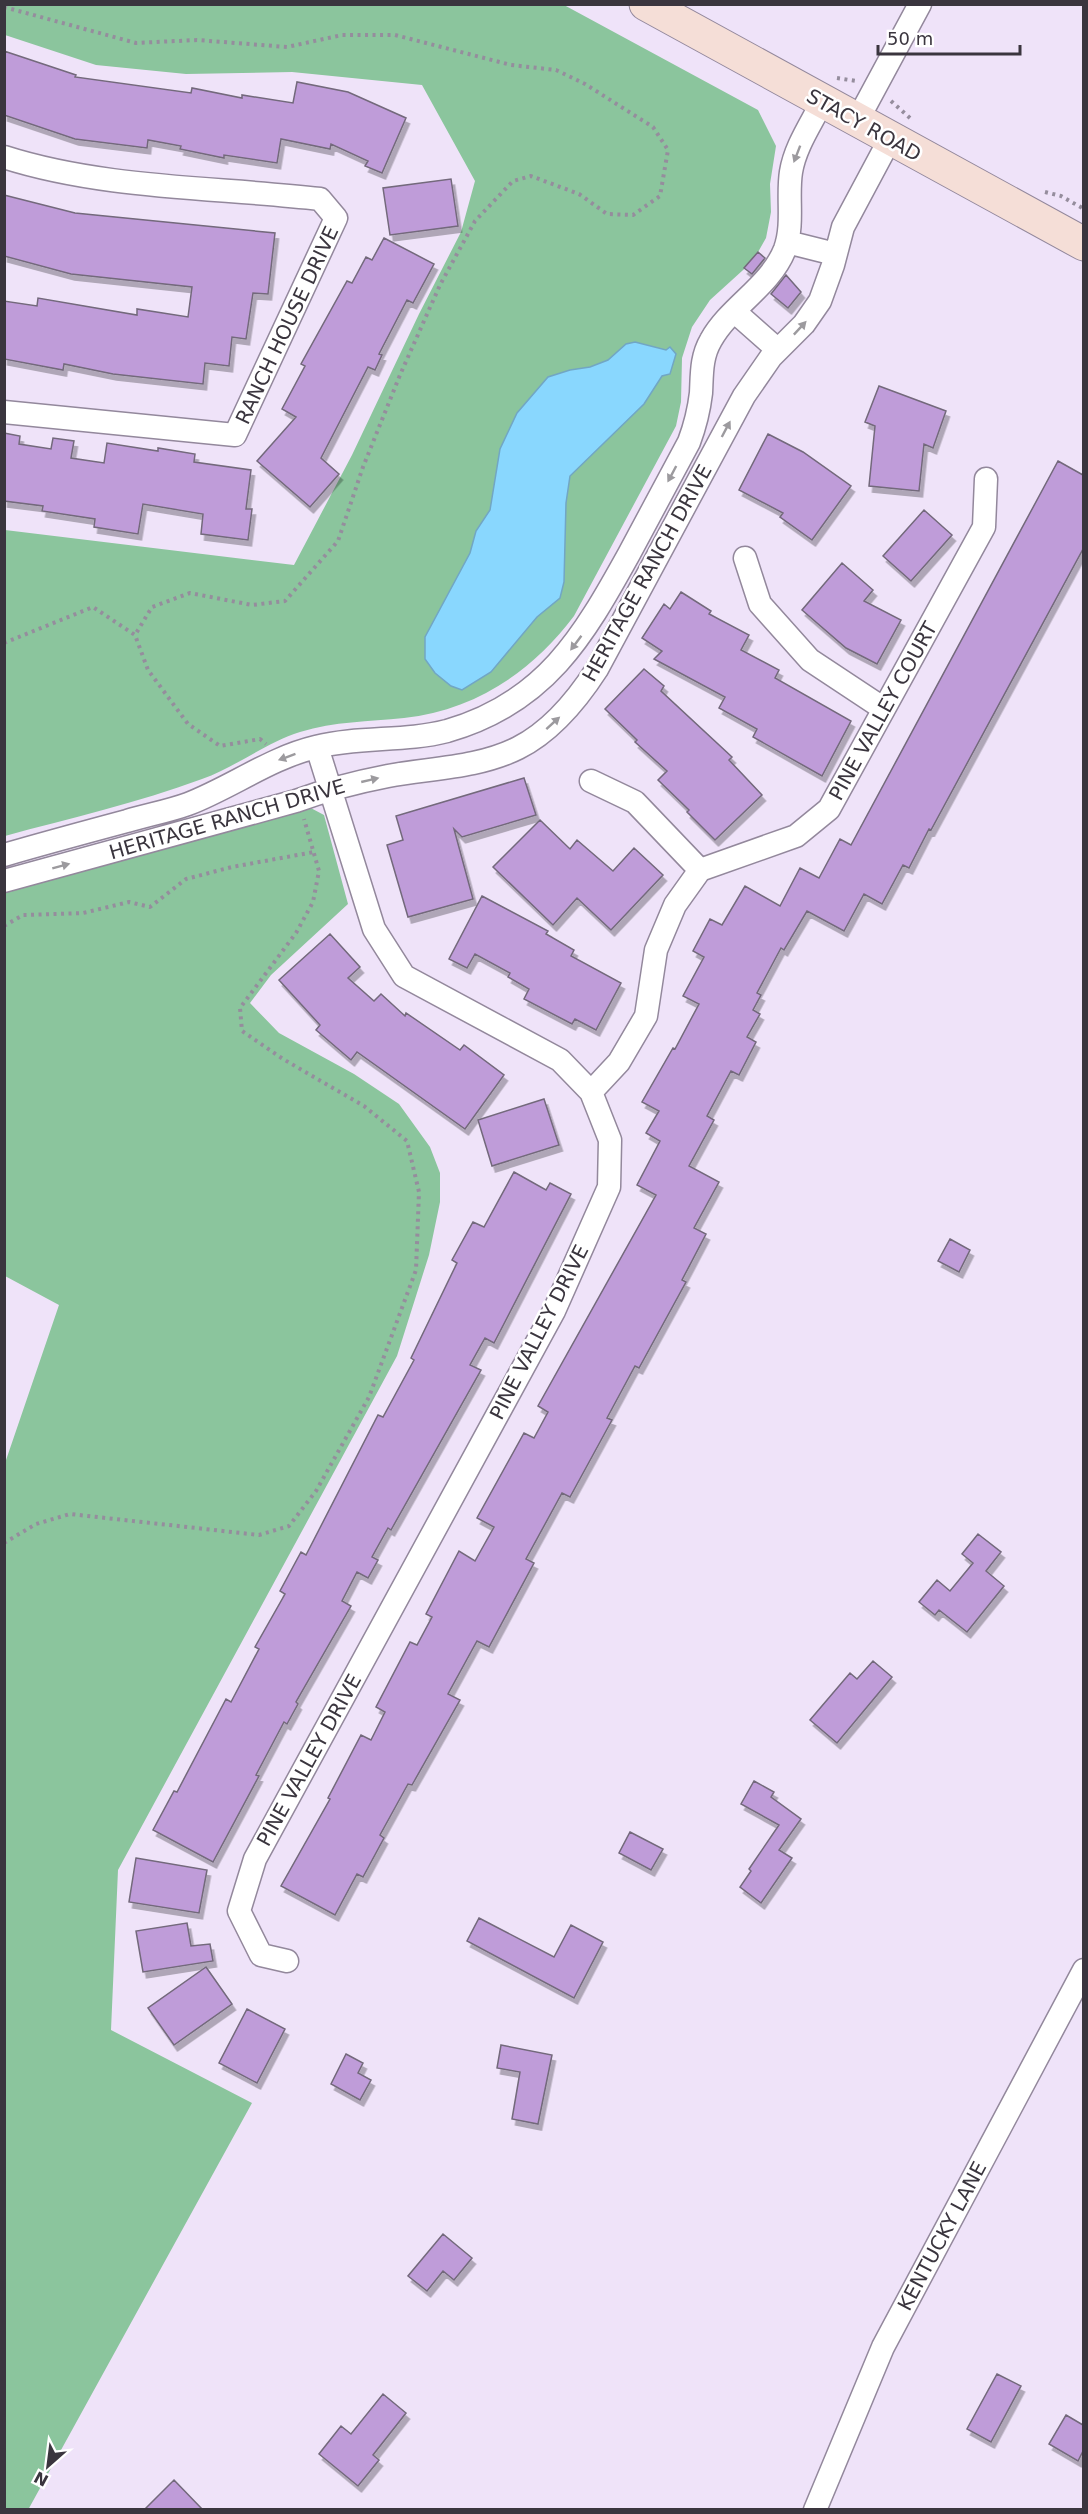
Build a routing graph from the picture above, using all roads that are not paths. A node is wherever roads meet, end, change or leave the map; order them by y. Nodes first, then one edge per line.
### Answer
1 (646, 4) edge
2 (920, 4) edge
3 (822, 102) junction
4 (857, 121) junction
5 (890, 140) junction
6 (4, 157) edge
7 (787, 242) junction
8 (1083, 244) edge
9 (835, 254) junction
10 (735, 312) junction
11 (778, 350) junction
12 (4, 412) edge
13 (986, 479) dead end
14 (746, 558) dead end
15 (884, 710) junction
16 (317, 747) junction
17 (591, 781) dead end
18 (330, 789) junction
19 (4, 855) edge
20 (700, 870) junction
21 (4, 881) edge
22 (591, 1092) junction
23 (287, 1960) dead end
24 (1083, 1970) edge
25 (815, 2510) edge

1 - 3 main road, STACY ROAD
2 - 4 street
3 - 4 main road, STACY ROAD
3 -> 7 street, HERITAGE RANCH DRIVE
4 - 5 main road, STACY ROAD
5 - 8 main road, STACY ROAD
5 - 9 street, HERITAGE RANCH DRIVE
6 - 12 street, RANCH HOUSE DRIVE
7 - 9 street
7 - 10 street, HERITAGE RANCH DRIVE
11 -> 9 street, HERITAGE RANCH DRIVE
10 - 11 street
10 -> 16 street, HERITAGE RANCH DRIVE
18 -> 11 street, HERITAGE RANCH DRIVE
13 - 15 street, PINE VALLEY COURT
14 - 15 street
15 - 20 street, PINE VALLEY COURT
16 - 18 street, PINE VALLEY DRIVE
16 -> 19 street, HERITAGE RANCH DRIVE
17 - 20 street
21 -> 18 street, HERITAGE RANCH DRIVE
18 - 22 street, PINE VALLEY DRIVE
20 - 22 street
22 - 23 street, PINE VALLEY DRIVE
24 - 25 street, KENTUCKY LANE

